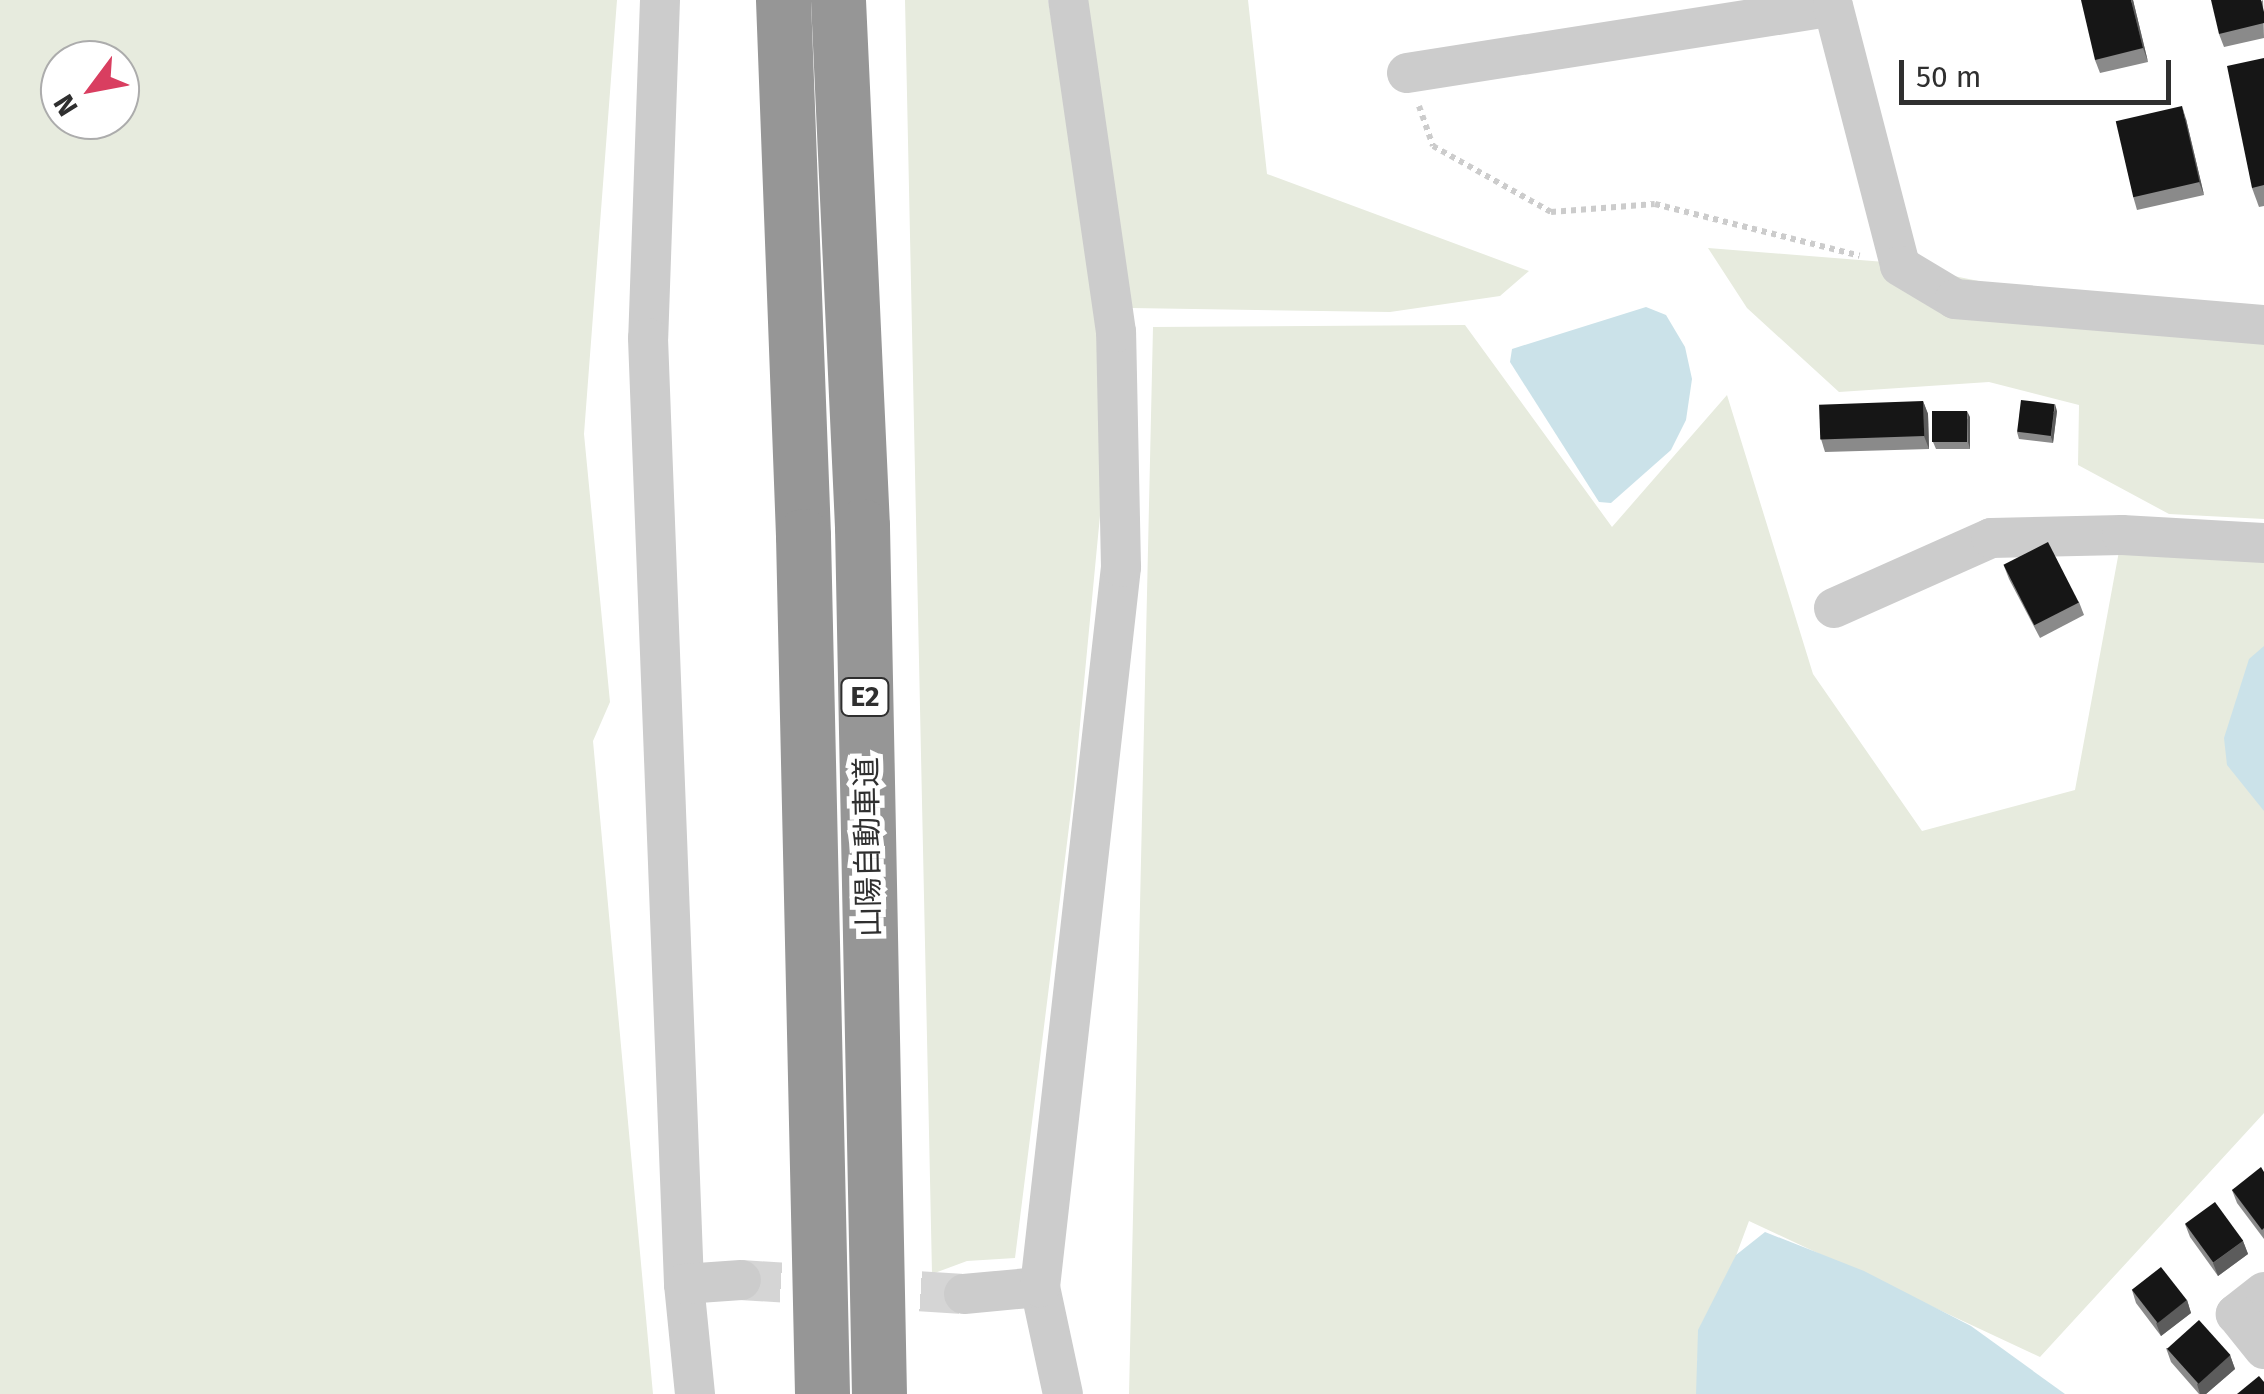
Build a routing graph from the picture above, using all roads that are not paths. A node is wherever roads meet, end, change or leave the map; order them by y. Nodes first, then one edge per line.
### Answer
1 (660, 0) edge
2 (783, 0) edge
3 (838, 0) edge
4 (1068, 0) edge
5 (1833, 3) edge
6 (1407, 74) road end
7 (2264, 325) edge
8 (2264, 543) edge
9 (1834, 608) dead end
10 (741, 1280) tunnel mouth
11 (684, 1284) junction
12 (1040, 1287) junction
13 (2264, 1292) edge
14 (964, 1294) tunnel mouth
15 (2264, 1349) edge
16 (695, 1394) edge
17 (822, 1394) edge
18 (879, 1394) edge
19 (1063, 1394) edge

1 - 11 street
2 - 17 highway, 山陽自動車道 / E2
3 - 18 highway, 山陽自動車道 / E2
4 - 12 street
5 - 6 street
5 - 7 street
8 - 9 street
10 - 11 street
11 - 16 street
12 - 14 street
12 - 19 street
13 - 15 street

